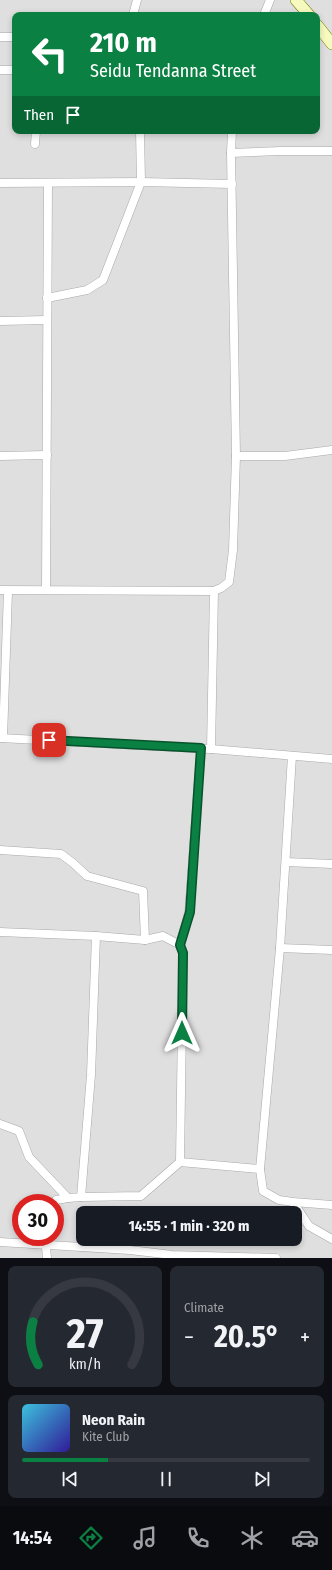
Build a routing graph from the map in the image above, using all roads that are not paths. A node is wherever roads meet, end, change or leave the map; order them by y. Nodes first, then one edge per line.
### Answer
1 (137, 0) edge
2 (270, 0) edge
3 (296, 0) edge
4 (134, 12) edge
5 (265, 12) edge
6 (306, 12) edge
7 (320, 29) edge
8 (0, 37) edge
9 (12, 37) edge
10 (332, 44) edge
11 (0, 70) edge
12 (12, 70) edge
13 (36, 134) edge
14 (140, 134) edge
15 (232, 134) edge
16 (36, 144) dead end
17 (332, 152) edge
18 (231, 153) junction
19 (141, 182) junction
20 (0, 183) edge
21 (48, 183) junction
22 (232, 184) junction
23 (47, 298) junction
24 (47, 320) junction
25 (0, 321) edge
26 (332, 450) edge
27 (47, 455) junction
28 (0, 456) edge
29 (236, 456) junction
30 (46, 590) junction
31 (214, 590) junction
32 (4, 591) edge
33 (2, 738) edge
34 (201, 748) junction
35 (211, 749) junction
36 (292, 756) junction
37 (332, 759) edge
38 (0, 850) edge
39 (286, 862) junction
40 (332, 864) edge
41 (0, 932) edge
42 (96, 936) junction
43 (144, 940) junction
44 (180, 945) junction
45 (280, 948) junction
46 (332, 950) edge
47 (0, 1124) edge
48 (180, 1162) junction
49 (260, 1169) junction
50 (81, 1197) junction
51 (68, 1198) junction
52 (64, 1199) edge
53 (293, 1202) junction
54 (332, 1205) edge
55 (332, 1239) edge
56 (0, 1242) edge
57 (12, 1242) edge
58 (64, 1243) edge
59 (46, 1246) edge
60 (172, 1256) edge
61 (224, 1257) edge
62 (47, 1258) edge
63 (276, 1258) edge

1 - 4 street
2 - 5 street
3 - 6 street
7 - 10 street
8 - 9 street
11 - 12 street
13 - 16 street
14 - 19 street
15 - 18 street
17 - 18 street
18 - 22 street
19 - 21 street
19 - 22 street
19 - 23 street
20 - 21 street
21 - 23 street
22 - 29 street
23 - 24 street
24 - 25 street
24 - 27 street
26 - 29 street
27 - 28 street
27 - 30 street
29 - 31 street
30 - 31 street
30 - 32 street
31 - 35 street
32 - 33 street
33 - 34 street
34 - 35 street
34 - 44 street
35 - 36 street
36 - 37 street
36 - 39 street
38 - 43 street
39 - 40 street
39 - 45 street
41 - 42 street
42 - 43 street
42 - 50 street
43 - 44 street
44 - 48 street
45 - 46 street
45 - 49 street
47 - 51 street
48 - 49 street
48 - 50 street
49 - 53 street
50 - 51 street
51 - 52 street
53 - 54 street
53 - 55 street
56 - 57 street
58 - 60 street
59 - 62 street
60 - 61 street
61 - 63 street

